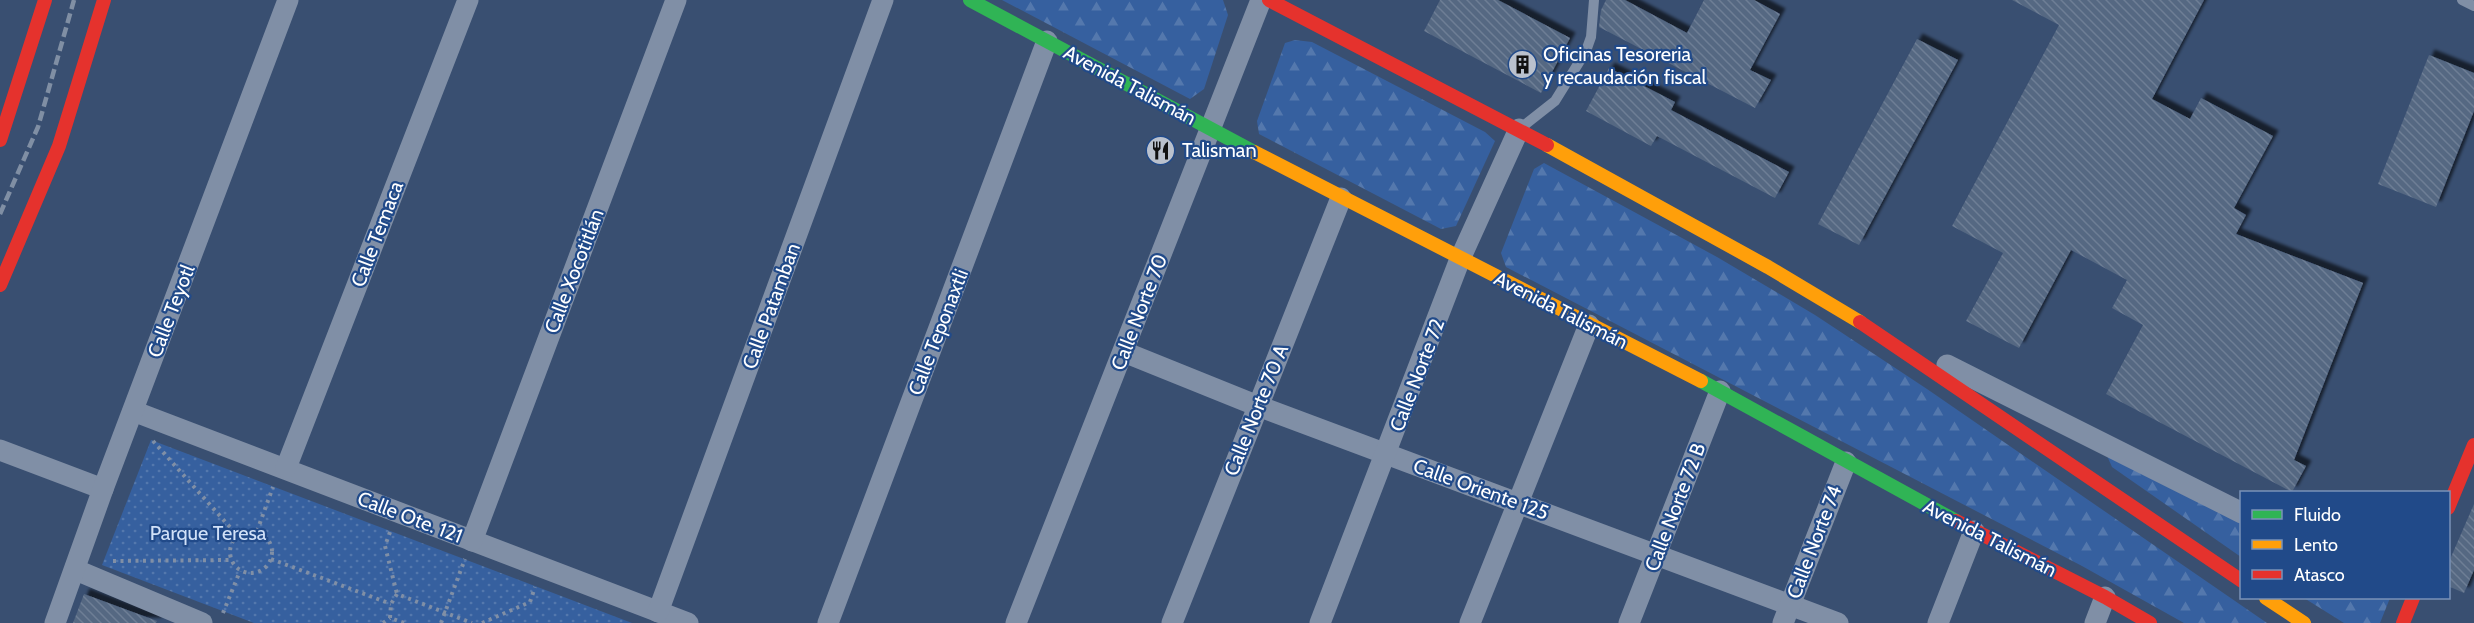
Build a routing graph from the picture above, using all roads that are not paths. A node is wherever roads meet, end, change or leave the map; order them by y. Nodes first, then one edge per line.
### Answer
1 (45, 0) edge
2 (104, 0) edge
3 (288, 0) edge
4 (468, 0) edge
5 (676, 0) edge
6 (883, 0) edge
7 (970, 0) edge
8 (1261, 0) edge
9 (1269, 0) edge
10 (1594, 0) edge
11 (2462, 0) edge
12 (2474, 6) edge
13 (1047, 41) junction
14 (1210, 128) junction
15 (1519, 129) junction
16 (0, 140) edge
17 (1341, 198) junction
18 (1460, 259) junction
19 (0, 285) edge
20 (1859, 321) junction
21 (1589, 325) junction
22 (1124, 352) junction
23 (1720, 391) junction
24 (1258, 406) junction
25 (133, 411) junction
26 (2474, 445) edge
27 (0, 450) edge
28 (1387, 454) junction
29 (1846, 462) junction
30 (281, 474) junction
31 (103, 489) junction
32 (1518, 502) junction
33 (2450, 503) edge
34 (2240, 512) edge
35 (1974, 531) junction
36 (472, 541) junction
37 (1656, 555) junction
38 (76, 570) junction
39 (2240, 580) edge
40 (2105, 597) junction
41 (2269, 599) edge
42 (2412, 599) edge
43 (658, 612) junction
44 (1787, 614) edge
45 (55, 623) edge
46 (202, 623) edge
47 (688, 623) edge
48 (828, 623) edge
49 (1016, 623) edge
50 (1172, 623) edge
51 (1320, 623) edge
52 (1470, 623) edge
53 (1629, 623) edge
54 (1838, 623) edge
55 (1938, 623) edge
56 (2095, 623) edge
57 (2150, 623) edge
58 (2304, 623) edge
59 (2403, 623) edge

1 - 16 main road
2 - 19 main road
3 - 25 street, Calle Teyotl
4 - 30 street, Calle Temaca
5 - 36 street, Calle Xocotitlán
6 - 43 street, Calle Patamban
7 - 13 main road, Avenida Talismán
8 - 14 street, Calle Norte 70
9 - 15 main road
10 - 15 lane
11 - 12 lane
13 - 14 main road, Avenida Talismán
13 - 48 street, Calle Teponaxtli
14 - 17 main road, Avenida Talismán
14 - 22 street, Calle Norte 70
15 - 18 street, Calle Norte 72
15 - 20 main road
17 - 18 main road, Avenida Talismán
17 - 24 street, Calle Norte 70 A
18 - 21 main road, Avenida Talismán
18 - 28 street, Calle Norte 72
20 - 34 street
20 - 39 main road
21 - 23 main road, Avenida Talismán
21 - 32 street
22 - 24 street, Calle Oriente 125
22 - 49 street, Calle Norte 70
23 - 29 main road, Avenida Talismán
23 - 37 street, Calle Norte 72 B
24 - 28 street, Calle Oriente 125
24 - 50 street, Calle Norte 70 A
25 - 30 street, Calle Ote. 121
25 - 31 street, Calle Teyotl
26 - 33 main road
27 - 31 street
28 - 32 street, Calle Oriente 125
28 - 51 street, Calle Norte 72
29 - 35 main road, Avenida Talismán
29 - 44 street, Calle Norte 74
30 - 36 street, Calle Ote. 121
31 - 38 street, Calle Teyotl
32 - 37 street, Calle Oriente 125
32 - 52 street
35 - 40 main road, Avenida Talismán
35 - 55 street
36 - 43 street, Calle Ote. 121
37 - 44 street, Calle Oriente 125
37 - 53 street, Calle Norte 72 B
38 - 45 street, Calle Teyotl
38 - 46 street
40 - 56 street
40 - 57 main road, Avenida Talismán
41 - 58 main road
42 - 59 main road
43 - 47 street, Calle Ote. 121
44 - 54 street, Calle Oriente 125

